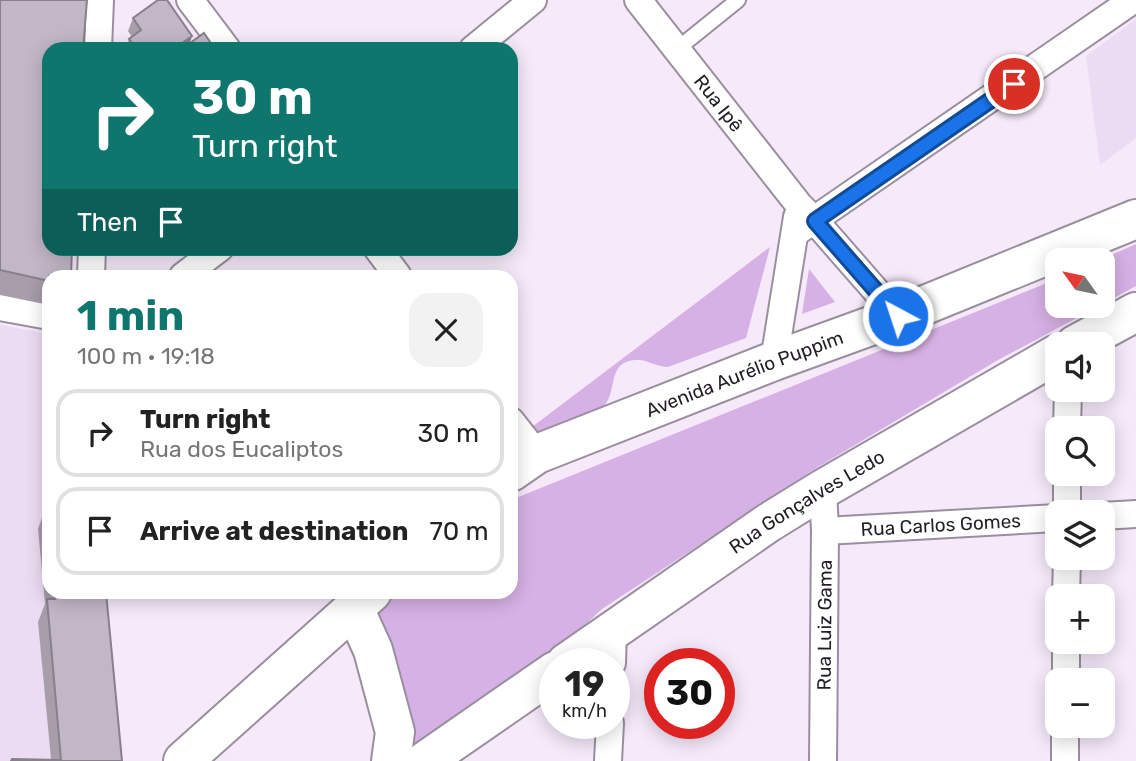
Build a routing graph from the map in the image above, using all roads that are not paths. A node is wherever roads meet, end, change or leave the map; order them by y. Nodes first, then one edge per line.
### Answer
1 (100, 0) edge
2 (190, 0) edge
3 (533, 0) edge
4 (638, 0) edge
5 (738, 0) edge
6 (1133, 0) edge
7 (99, 42) edge
8 (221, 42) edge
9 (482, 42) edge
10 (676, 50) junction
11 (1136, 219) edge
12 (803, 220) junction
13 (209, 256) edge
14 (191, 270) edge
15 (0, 307) edge
16 (1136, 312) edge
17 (42, 316) edge
18 (898, 316) junction
19 (1098, 332) edge
20 (774, 361) junction
21 (1045, 362) edge
22 (518, 444) edge
23 (524, 463) edge
24 (823, 489) junction
25 (1136, 514) edge
26 (1115, 515) edge
27 (1045, 519) edge
28 (825, 531) junction
29 (354, 599) edge
30 (357, 599) edge
31 (612, 647) edge
32 (539, 682) edge
33 (1065, 738) edge
34 (609, 739) edge
35 (183, 761) edge
36 (391, 761) edge
37 (425, 761) edge
38 (608, 761) edge
39 (823, 761) edge
40 (1065, 761) edge

1 - 7 street
2 - 8 street
3 - 9 street
4 - 10 street, Rua Ipê
5 - 10 lane
6 - 12 street
10 - 12 street, Rua Ipê
11 - 18 main road, Avenida Aurélio Puppim
12 - 18 street, Rua Ipê
12 - 20 street
13 - 14 street
15 - 17 street
16 - 19 main road
18 - 20 main road, Avenida Aurélio Puppim
20 - 23 main road, Avenida Aurélio Puppim
21 - 24 main road, Rua Gonçalves Ledo
22 - 23 street
24 - 28 street, Rua Luiz Gama
24 - 31 main road, Rua Gonçalves Ledo
25 - 26 street
27 - 28 street, Rua Carlos Gomes
28 - 39 street, Rua Luiz Gama
29 - 35 main road
30 - 36 main road
32 - 37 main road
33 - 40 street
34 - 38 street

